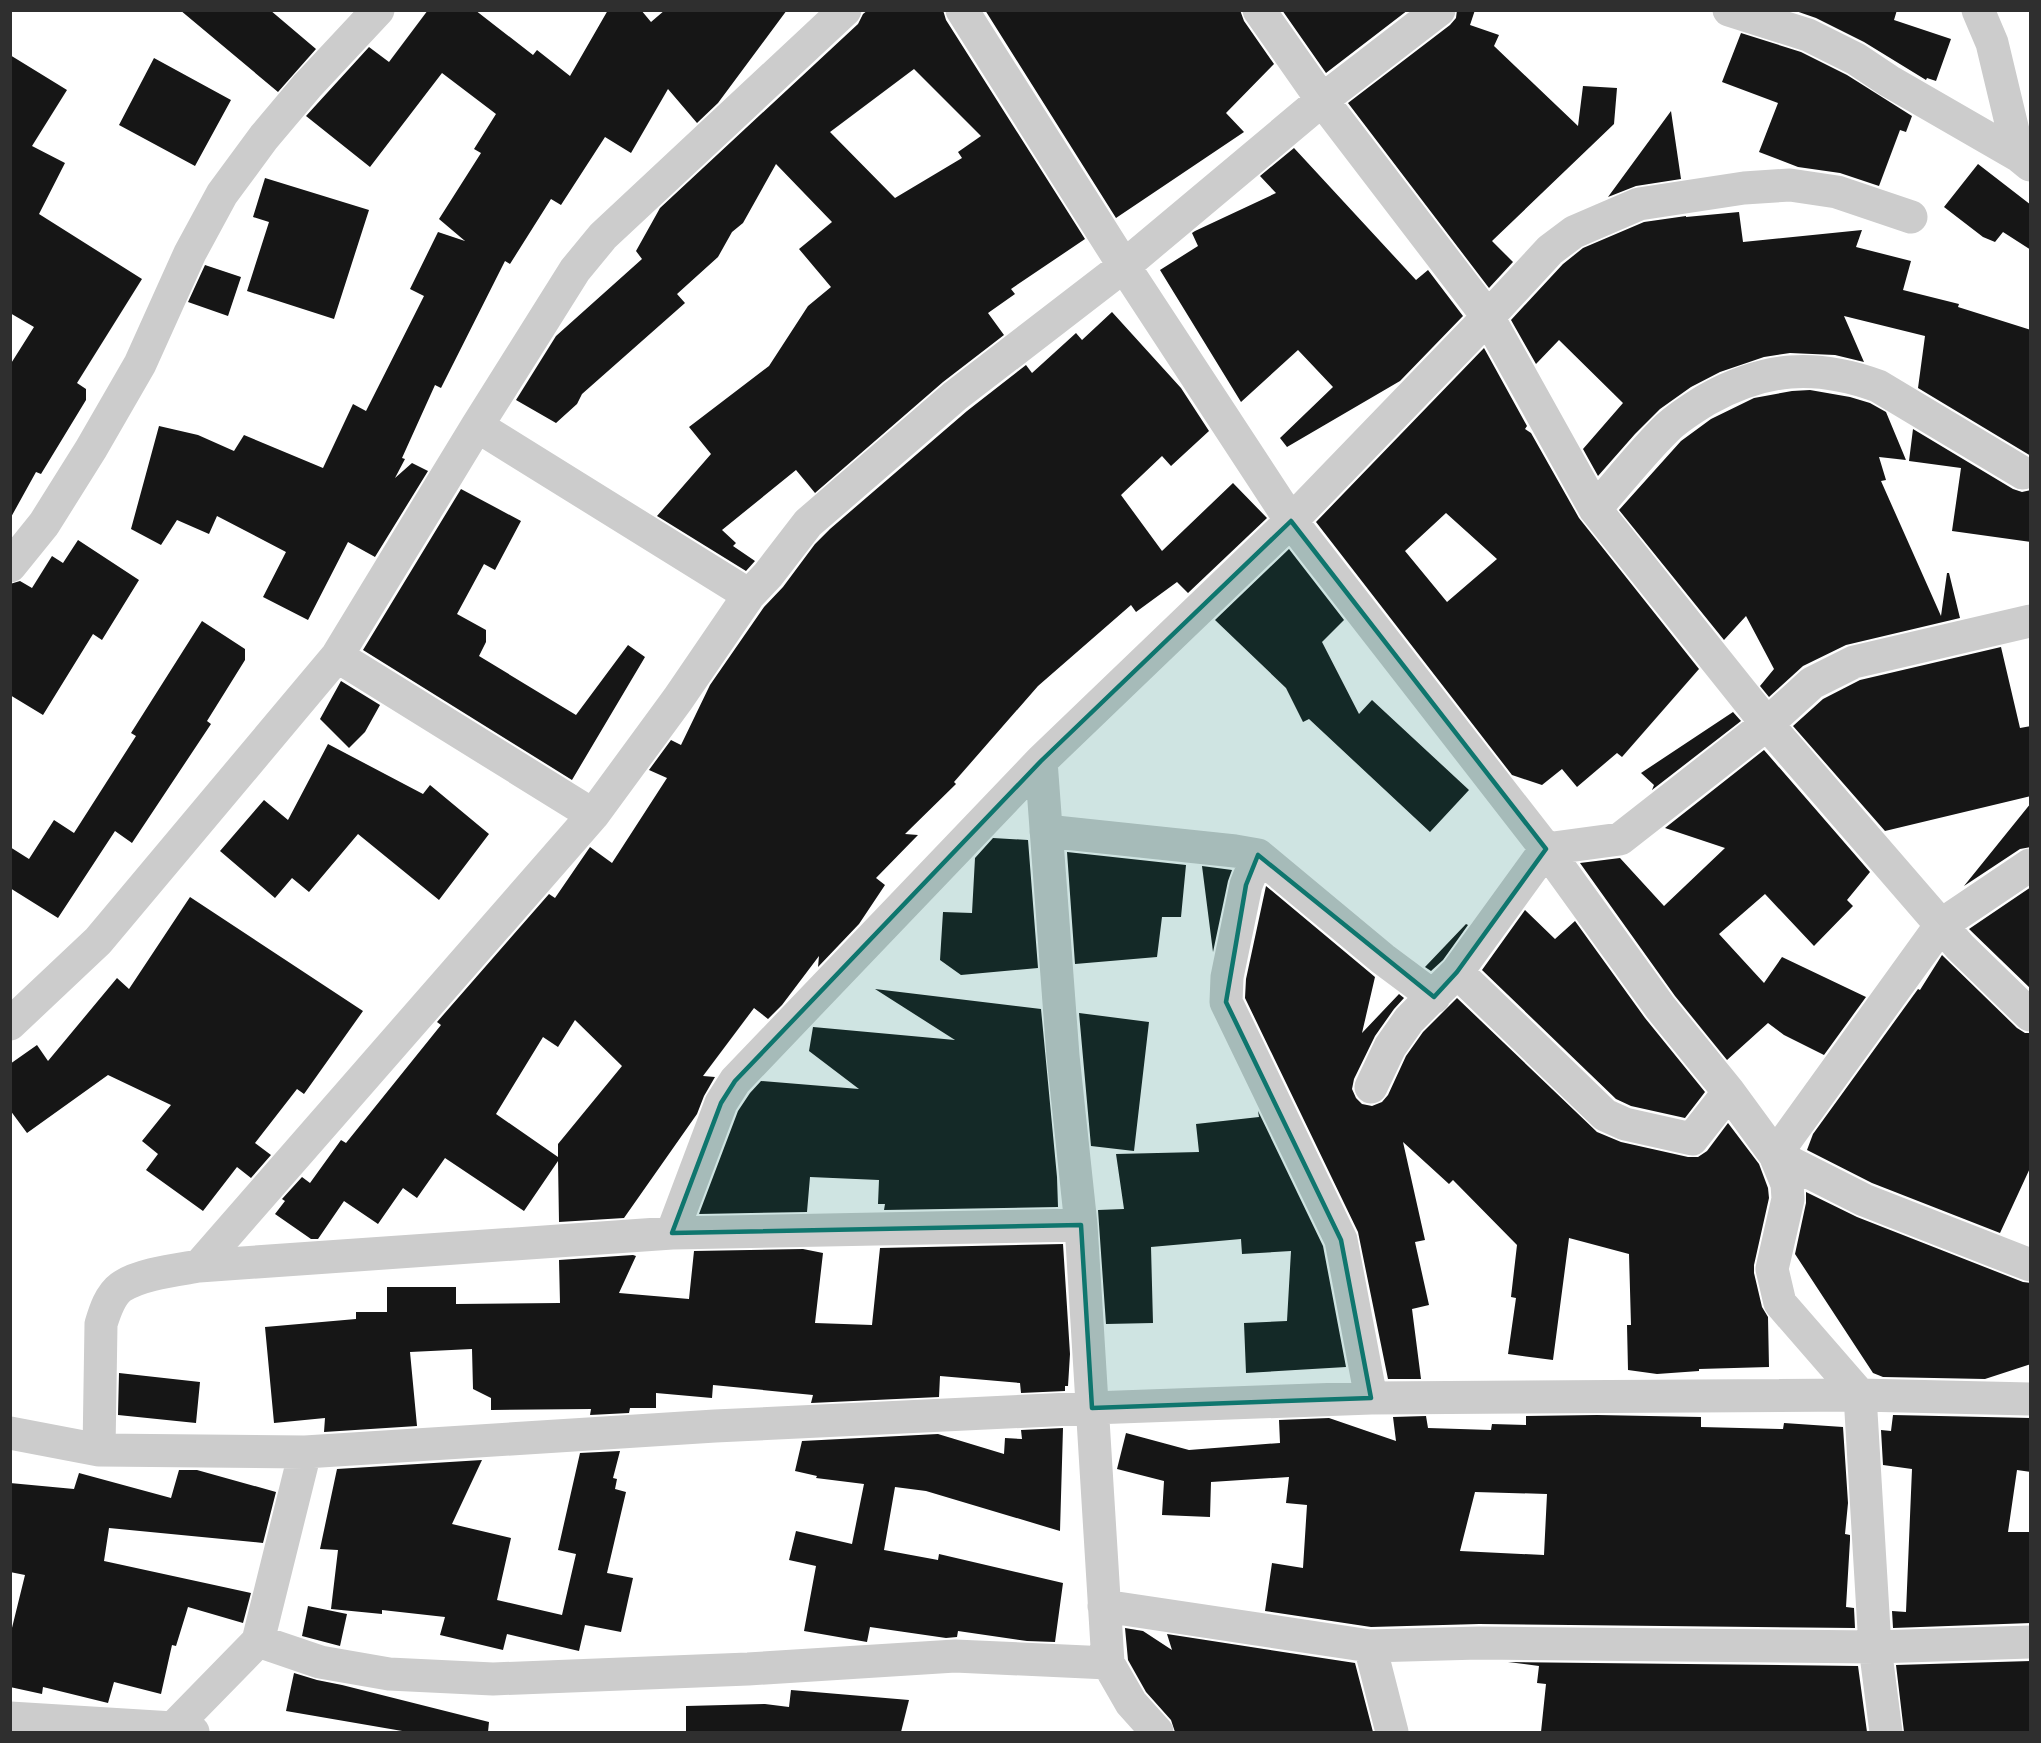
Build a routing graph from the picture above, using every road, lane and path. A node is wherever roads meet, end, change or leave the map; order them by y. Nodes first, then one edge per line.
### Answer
1 (378, 10) edge
2 (845, 10) edge
3 (962, 10) edge
4 (1259, 10) edge
5 (1439, 10) edge
6 (1729, 10) edge
7 (1978, 10) edge
8 (1323, 100) junction
9 (2025, 161) edge
10 (1911, 217) dead end
11 (1124, 266) junction
12 (1488, 317) junction
13 (477, 426) junction
14 (2023, 473) dead end
15 (1595, 509) junction
16 (1291, 520) junction
17 (10, 566) edge
18 (749, 596) junction
19 (2031, 621) edge
20 (338, 656) junction
21 (1767, 724) junction
22 (1041, 761) junction
23 (593, 815) junction
24 (1046, 831) junction
25 (1546, 849) junction
26 (1258, 855) junction
27 (2031, 865) edge
28 (1941, 925) junction
29 (1457, 972) junction
30 (1434, 997) junction
31 (2031, 1015) edge
32 (10, 1024) edge
33 (1371, 1087) dead end
34 (1729, 1092) junction
35 (1776, 1155) junction
36 (1081, 1225) junction
37 (672, 1233) junction
38 (2031, 1265) edge
39 (199, 1266) junction
40 (1860, 1395) junction
41 (1371, 1398) junction
42 (2031, 1399) edge
43 (1092, 1408) junction
44 (10, 1433) edge
45 (99, 1450) junction
46 (305, 1452) junction
47 (1104, 1606) junction
48 (258, 1641) junction
49 (2031, 1642) edge
50 (1370, 1646) junction
51 (1875, 1647) junction
52 (1108, 1663) junction
53 (10, 1718) edge
54 (183, 1730) edge
55 (1157, 1732) edge
56 (1392, 1732) edge
57 (1886, 1732) edge

1 - 17 street
2 - 13 street
3 - 11 street
4 - 8 street
5 - 8 street
6 - 9 street
7 - 9 street
8 - 11 street
8 - 12 street
10 - 12 street
11 - 16 street
11 - 18 street
12 - 15 street
12 - 16 street
13 - 18 street
13 - 20 street
14 - 15 street
15 - 21 street
16 - 22 street
16 - 25 street
18 - 23 street
19 - 21 street
20 - 23 street
20 - 32 street
21 - 25 street
21 - 28 street
22 - 24 street
22 - 37 street
23 - 39 street
24 - 26 street
24 - 36 street
25 - 29 street
25 - 34 street
26 - 30 street
26 - 41 street
27 - 28 street
28 - 31 street
28 - 35 street
29 - 30 street
29 - 34 street
30 - 33 street
34 - 35 street
35 - 38 street
35 - 40 street
36 - 37 street
36 - 43 street
37 - 39 street
39 - 45 street
40 - 41 street
40 - 42 street
40 - 51 street
41 - 43 street
43 - 46 street
43 - 47 street
44 - 45 street
45 - 46 street
46 - 48 street
47 - 50 street
47 - 52 street
48 - 52 street
48 - 54 street
49 - 51 street
50 - 51 street
50 - 56 street
51 - 57 street
52 - 55 street
53 - 54 street

